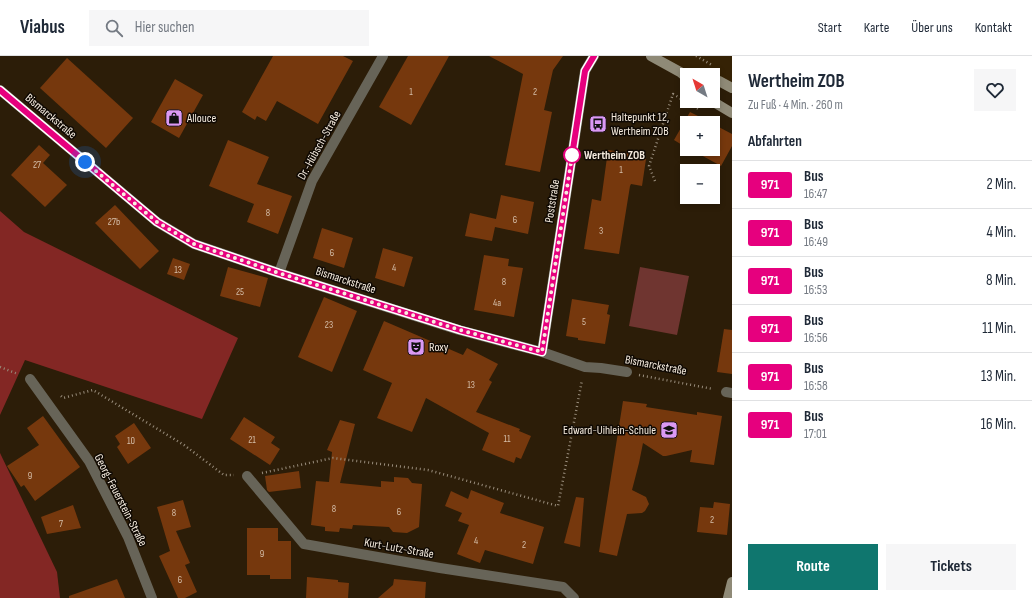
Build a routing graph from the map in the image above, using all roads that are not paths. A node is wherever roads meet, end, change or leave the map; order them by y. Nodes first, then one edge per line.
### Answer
1 (383, 56) edge
2 (594, 56) edge
3 (651, 56) edge
4 (680, 73) edge
5 (720, 82) edge
6 (732, 88) edge
7 (0, 90) edge
8 (720, 106) edge
9 (732, 113) edge
10 (279, 273) junction
11 (542, 352) junction
12 (627, 372) road end
13 (30, 379) road end
14 (247, 476) road end
15 (732, 582) edge
16 (152, 598) edge
17 (574, 598) edge
18 (728, 598) edge

1 - 10 street, Dr.-Hübsch-Straße
2 - 11 street, Poststraße
3 - 4 main road
5 - 6 main road
7 - 10 street, Bismarckstraße
8 - 9 main road
10 - 11 street, Bismarckstraße
11 - 12 street, Bismarckstraße
13 - 16 street, Georg-Feuerstein-Straße
14 - 17 street, Kurt-Lutz-Straße
15 - 18 main road

